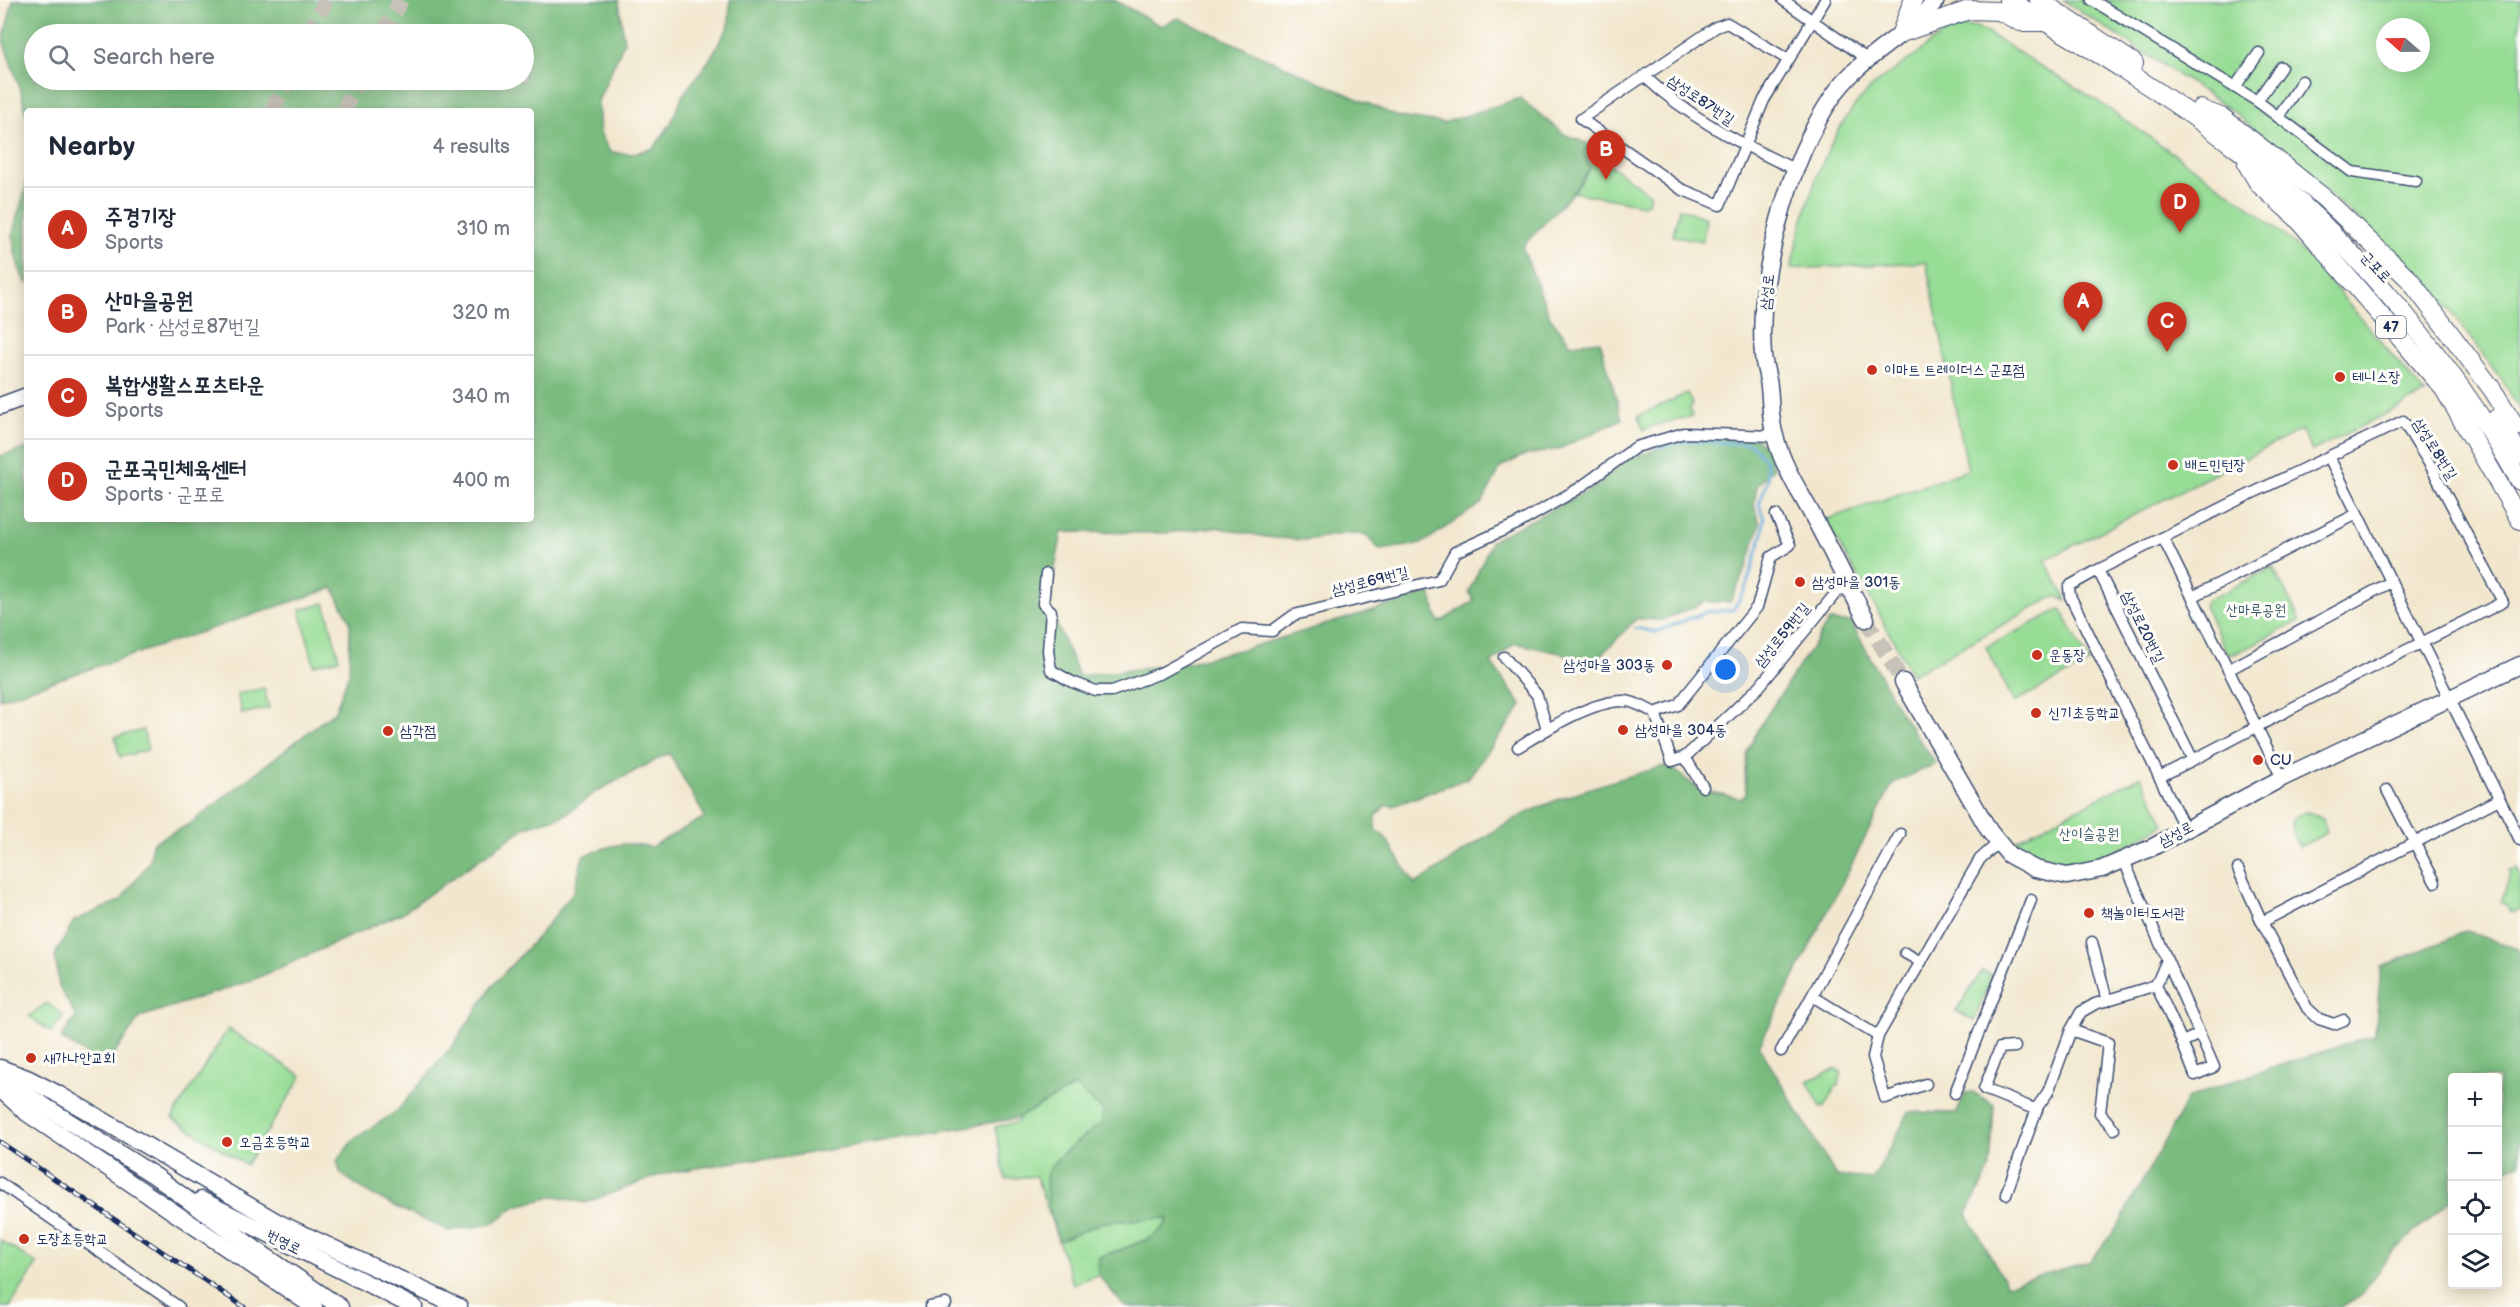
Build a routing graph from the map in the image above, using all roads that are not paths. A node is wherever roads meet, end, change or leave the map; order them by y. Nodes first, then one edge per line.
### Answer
1 (1783, 0) edge
2 (1825, 0) edge
3 (1913, 0) edge
4 (1936, 0) edge
5 (2008, 0) edge
6 (2039, 0) edge
7 (2092, 0) edge
8 (1813, 20) junction
9 (2053, 26) junction
10 (1901, 33) junction
11 (2116, 50) junction
12 (2259, 53) dead end
13 (1787, 59) junction
14 (1867, 59) junction
15 (2281, 67) dead end
16 (1644, 76) junction
17 (2302, 81) dead end
18 (2235, 87) junction
19 (2257, 101) junction
20 (2200, 109) junction
21 (2278, 117) junction
22 (1744, 145) junction
23 (2241, 152) junction
24 (1796, 170) junction
25 (2416, 182) dead end
26 (24, 397) edge
27 (0, 406) edge
28 (24, 409) edge
29 (0, 413) edge
30 (2520, 433) edge
31 (1774, 436) junction
32 (2520, 454) edge
33 (2329, 457) junction
34 (2520, 481) edge
35 (2357, 514) junction
36 (1776, 515) dead end
37 (2520, 520) edge
38 (2163, 538) junction
39 (2098, 570) junction
40 (1046, 574) dead end
41 (2391, 582) junction
42 (1849, 583) junction
43 (2192, 597) junction
44 (1866, 619) tunnel mouth
45 (2422, 644) junction
46 (1504, 657) dead end
47 (2520, 665) edge
48 (2228, 670) junction
49 (1903, 682) tunnel mouth
50 (2449, 699) junction
51 (1655, 713) junction
52 (2257, 728) junction
53 (1547, 729) junction
54 (1518, 747) dead end
55 (1685, 757) junction
56 (2193, 760) junction
57 (2159, 777) junction
58 (2282, 778) junction
59 (1703, 788) dead end
60 (2386, 790) dead end
61 (2499, 799) junction
62 (2185, 830) junction
63 (1900, 834) dead end
64 (2520, 840) edge
65 (1999, 842) junction
66 (2414, 843) junction
67 (2124, 859) junction
68 (2238, 869) dead end
69 (2435, 882) dead end
70 (2031, 900) dead end
71 (2262, 922) junction
72 (2092, 942) dead end
73 (1905, 953) dead end
74 (2168, 960) junction
75 (1921, 962) junction
76 (2156, 985) junction
77 (1812, 996) junction
78 (2107, 1001) junction
79 (2344, 1020) dead end
80 (2071, 1030) junction
81 (2200, 1034) junction
82 (1878, 1036) junction
83 (2182, 1042) junction
84 (2014, 1047) dead end
85 (1781, 1051) dead end
86 (0, 1068) edge
87 (0, 1078) edge
88 (1926, 1084) dead end
89 (0, 1089) edge
90 (1955, 1093) dead end
91 (2037, 1110) junction
92 (2114, 1129) dead end
93 (155, 1176) junction
94 (0, 1184) edge
95 (2006, 1194) dead end
96 (946, 1304) dead end
97 (179, 1307) edge
98 (314, 1307) edge
99 (340, 1307) edge
100 (414, 1307) edge
101 (459, 1307) edge
102 (930, 1307) edge

1 - 8 street
2 - 8 street
3 - 10 main road
4 - 10 street, 삼성로
5 - 9 main road, 군포로 / 47
6 - 11 main road, 군포로 / 47
7 - 18 street
8 - 13 street
8 - 14 street
9 - 10 main road
9 - 11 main road
9 - 23 main road, 군포로 / 47
10 - 14 street, 삼성로
11 - 20 main road, 군포로 / 47
12 - 18 street
13 - 16 street, 삼성로87번길
13 - 22 street, 삼성로87번길
14 - 24 street, 삼성로
15 - 19 street
16 - 22 street, 삼성로87번길
16 - 22 street, 삼성로87번길
17 - 21 street
18 - 19 street
19 - 21 street
20 - 30 main road, 군포로 / 47
20 - 32 main road, 군포로 / 47
21 - 25 street
22 - 24 street, 삼성로87번길
23 - 34 main road, 군포로 / 47
23 - 37 main road, 군포로 / 47
24 - 31 street, 삼성로
26 - 27 street
28 - 29 street
31 - 40 street, 삼성로69번길
31 - 42 street, 삼성로
33 - 35 street
33 - 38 street
33 - 45 street, 삼성로8번길
35 - 41 street
35 - 43 street
36 - 51 street
38 - 39 street
38 - 43 street
39 - 56 street, 삼성로20번길
39 - 57 street
41 - 45 street
41 - 48 street
42 - 44 street, 삼성로
42 - 55 street, 삼성로59번길
43 - 48 street
45 - 50 street
45 - 52 street
46 - 53 street
47 - 50 street, 삼성로
48 - 52 street
49 - 65 street, 삼성로
50 - 58 street, 삼성로
50 - 61 street
51 - 53 street
51 - 55 street, 삼성로59번길
52 - 56 street
52 - 58 street
53 - 54 street
55 - 59 street
56 - 57 street
57 - 62 street
58 - 62 street, 삼성로
60 - 66 street
61 - 64 street
61 - 66 street
62 - 67 street, 삼성로
63 - 77 street
65 - 67 street, 삼성로
65 - 75 street
66 - 69 street
66 - 71 street
67 - 74 street
68 - 71 street
70 - 90 street
71 - 79 street
72 - 78 street
73 - 75 street
74 - 76 street
74 - 81 street
75 - 82 street
76 - 78 street
76 - 83 street
77 - 82 street
77 - 85 street
78 - 80 street
80 - 91 street
80 - 92 street
81 - 83 street
81 - 83 street
82 - 88 street
84 - 91 street
86 - 101 street
87 - 93 street, 번영로
89 - 98 street
91 - 95 street
93 - 99 street, 번영로
93 - 100 street, 번영로
94 - 97 street
96 - 102 street

